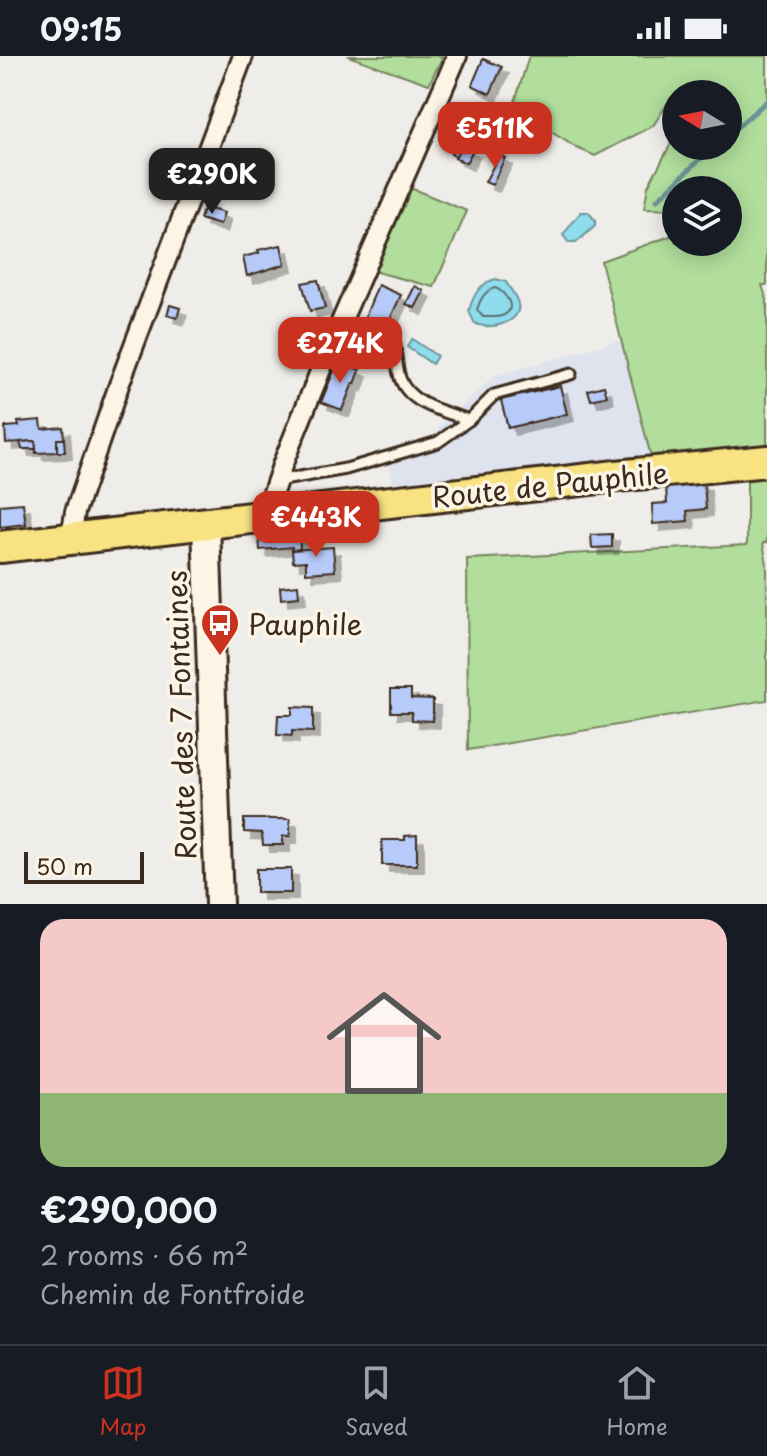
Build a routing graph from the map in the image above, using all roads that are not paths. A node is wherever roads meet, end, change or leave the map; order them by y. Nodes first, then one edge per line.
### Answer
1 (243, 56) edge
2 (457, 56) edge
3 (395, 346) dead end
4 (571, 374) dead end
5 (469, 420) junction
6 (767, 461) edge
7 (277, 481) junction
8 (268, 516) junction
9 (206, 524) junction
10 (71, 539) junction
11 (0, 547) edge
12 (219, 904) edge

1 - 10 street
2 - 7 street
3 - 5 lane
4 - 5 lane
5 - 7 lane
6 - 8 main road, Route de Pauphile
7 - 8 street
8 - 9 main road, Route de Pauphile
9 - 10 main road, Route de Pauphile
9 - 12 street, Route des 7 Fontaines
10 - 11 main road, Route de Pauphile

